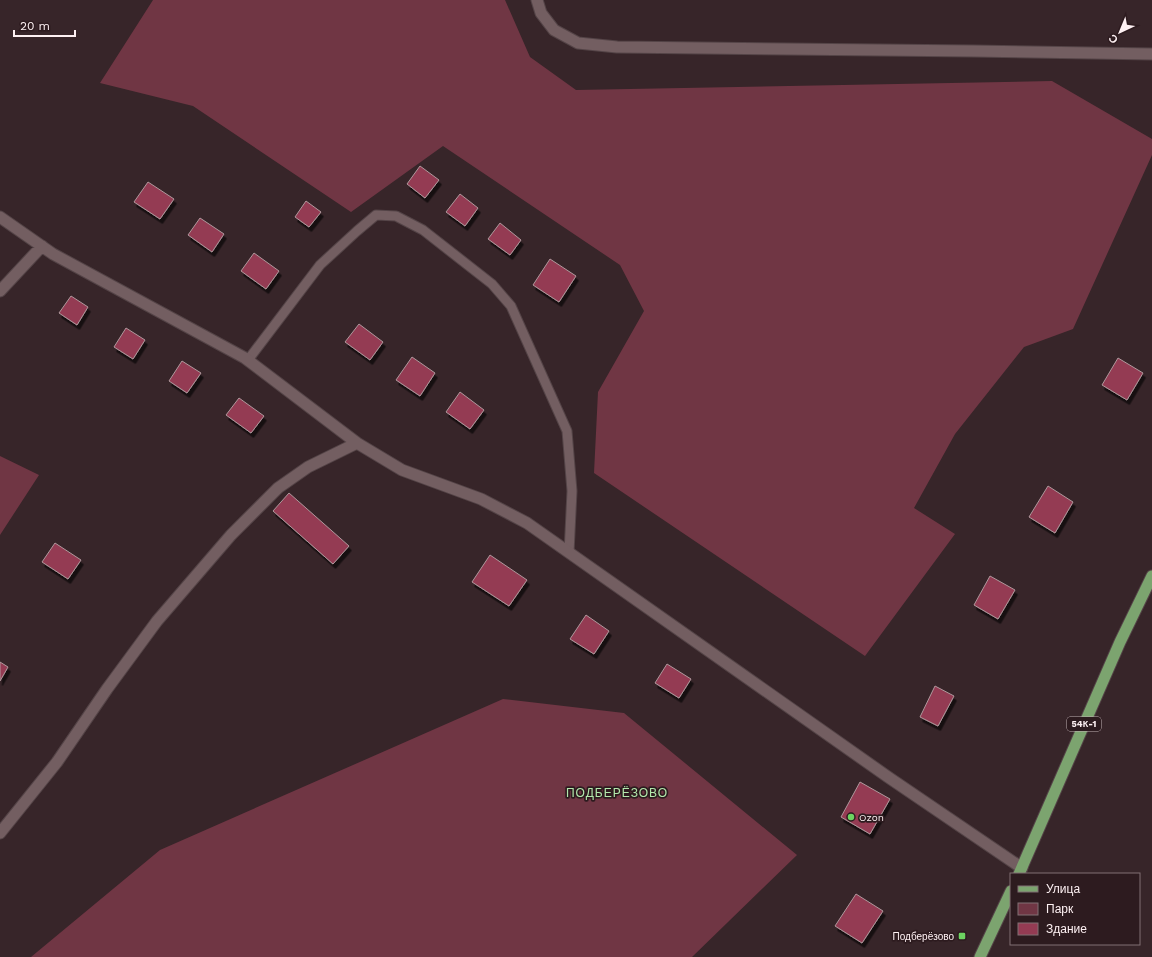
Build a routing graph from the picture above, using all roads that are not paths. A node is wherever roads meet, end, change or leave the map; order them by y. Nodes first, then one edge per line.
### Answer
1 (537, 0) edge
2 (1152, 54) edge
3 (0, 217) edge
4 (42, 246) junction
5 (0, 291) edge
6 (248, 360) junction
7 (357, 443) junction
8 (569, 553) junction
9 (1152, 576) edge
10 (0, 833) edge
11 (1020, 871) edge
12 (1010, 893) edge
13 (980, 957) edge

1 - 2 street
3 - 4 street
4 - 5 street
4 - 6 street
6 - 7 street
6 - 8 lane
7 - 8 street
7 - 10 street
8 - 11 street
9 - 11 main road, 54К-1
12 - 13 main road

